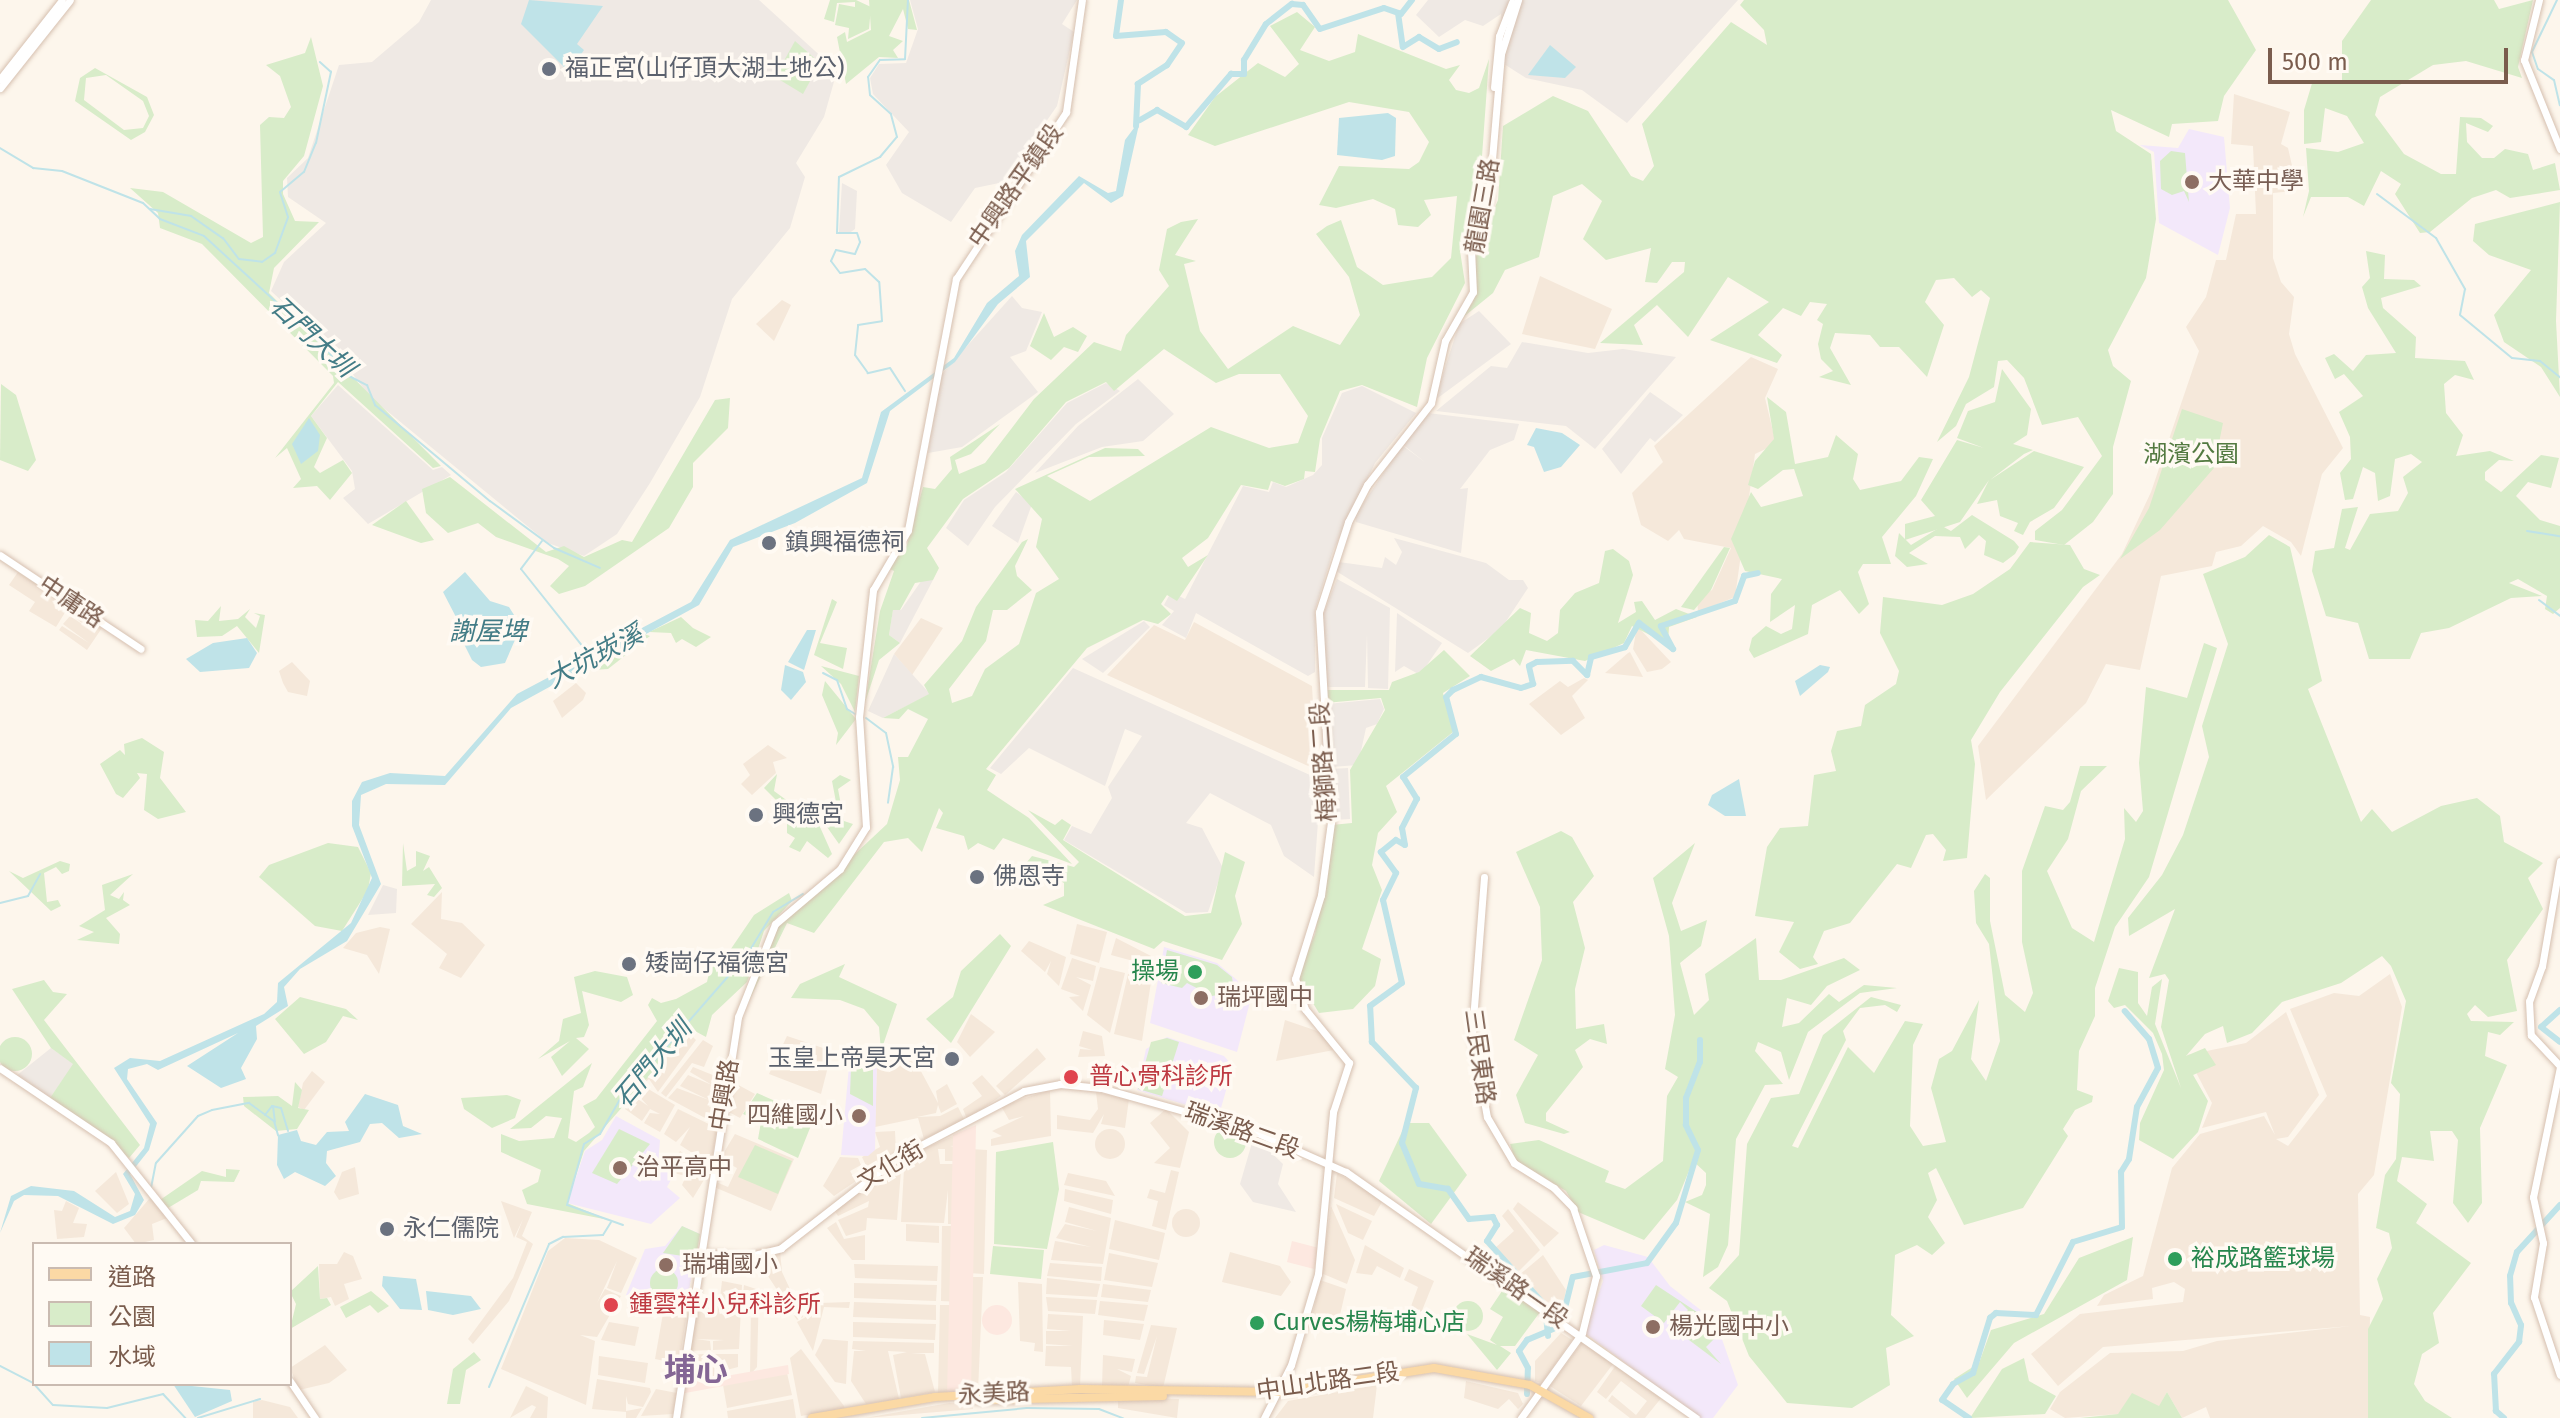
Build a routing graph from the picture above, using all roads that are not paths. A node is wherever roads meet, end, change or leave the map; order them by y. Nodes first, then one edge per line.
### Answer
1 (1082, 0) edge
2 (1515, 0) edge
3 (2539, 0) edge
4 (67, 1) edge
5 (0, 79) edge
6 (0, 88) edge
7 (2560, 149) edge
8 (1425, 410) joint
9 (0, 555) edge
10 (141, 649) dead end
11 (867, 814) joint
12 (2560, 861) edge
13 (1484, 877) dead end
14 (2560, 1067) edge
15 (0, 1068) edge
16 (1011, 1098) joint
17 (1331, 1166) junction
18 (190, 1242) edge
19 (700, 1253) junction
20 (1582, 1333) junction
21 (2560, 1375) edge
22 (292, 1384) edge
23 (1532, 1388) junction
24 (1130, 1392) junction
25 (1274, 1401) junction
26 (315, 1418) edge
27 (676, 1418) edge
28 (812, 1418) edge
29 (841, 1418) edge
30 (1267, 1418) edge
31 (1521, 1418) edge
32 (1581, 1418) edge
33 (1589, 1418) edge
34 (1696, 1418) edge

1 - 11 street, 中興路平鎮段
2 - 8 street, 龍園三路
3 - 7 street
4 - 5 street
4 - 6 street
8 - 17 street, 梅獅路二段
9 - 10 street, 中庸路
11 - 19 street, 中興路
12 - 14 street
13 - 20 street, 三民東路
14 - 21 street
15 - 18 street
16 - 17 street, 瑞溪路二段
16 - 19 street, 文化街
17 - 20 street, 瑞溪路一段
17 - 25 street, 梅獅路二段
19 - 27 street, 中興路
20 - 23 street
20 - 34 street, 瑞溪路一段
22 - 26 street
23 - 25 main road, 中山北路二段
23 - 31 street
23 - 32 main road, 中山北路二段
23 - 33 main road, 中山北路二段
24 - 25 main road, 中山北路二段
24 - 28 main road, 永美路
24 - 29 main road, 永美路
25 - 30 street, 梅獅路二段

